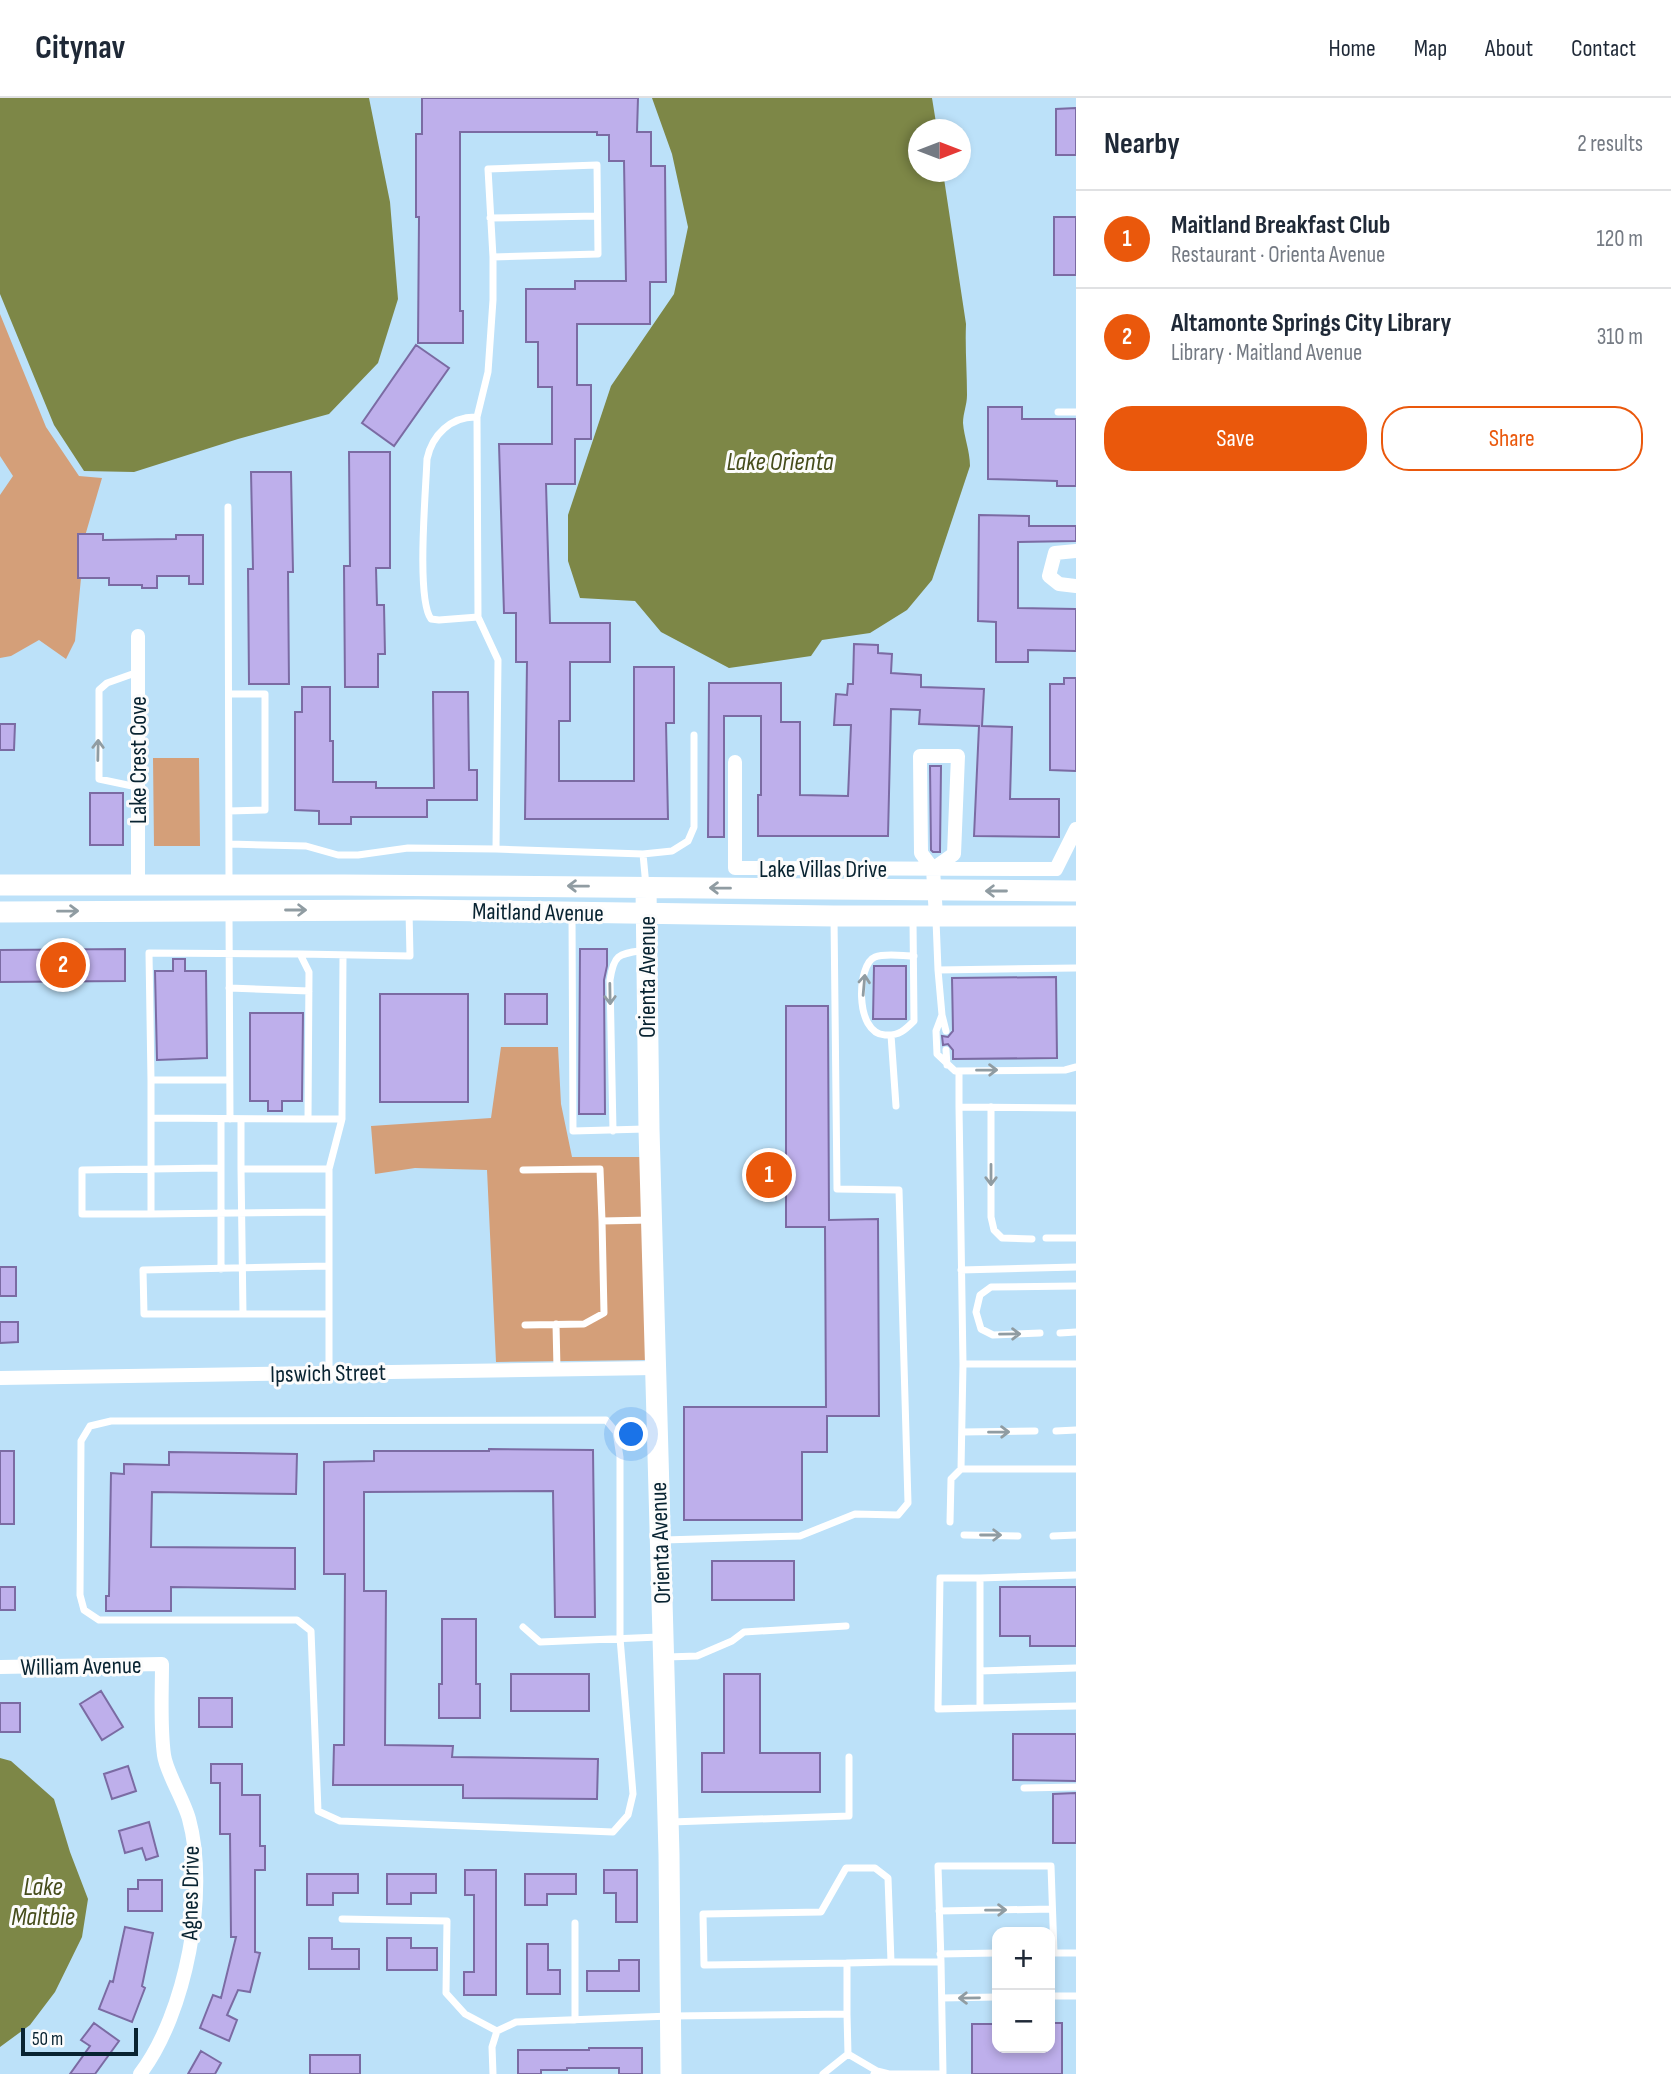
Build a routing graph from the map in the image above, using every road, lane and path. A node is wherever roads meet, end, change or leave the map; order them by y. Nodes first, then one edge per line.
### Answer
1 (597, 216) junction
2 (490, 218) junction
3 (493, 257) junction
4 (1058, 412) dead end
5 (1076, 412) edge
6 (477, 417) junction
7 (228, 507) dead end
8 (1076, 551) edge
9 (1076, 586) edge
10 (478, 617) junction
11 (138, 636) dead end
12 (138, 672) junction
13 (229, 694) junction
14 (694, 734) dead end
15 (735, 762) dead end
16 (138, 787) junction
17 (229, 811) junction
18 (1076, 829) edge
19 (229, 844) junction
20 (496, 849) junction
21 (643, 853) junction
22 (934, 880) junction
23 (138, 884) junction
24 (229, 884) junction
25 (0, 886) edge
26 (646, 887) junction
27 (1075, 887) edge
28 (229, 910) junction
29 (409, 910) junction
30 (0, 912) edge
31 (572, 913) junction
32 (647, 914) junction
33 (834, 916) junction
34 (913, 916) junction
35 (936, 916) junction
36 (1076, 916) edge
37 (646, 950) junction
38 (229, 953) junction
39 (300, 954) junction
40 (343, 955) junction
41 (914, 956) junction
42 (1076, 968) edge
43 (938, 970) junction
44 (229, 988) junction
45 (309, 991) junction
46 (942, 1014) junction
47 (946, 1031) dead end
48 (891, 1035) junction
49 (946, 1050) dead end
50 (947, 1065) junction
51 (1076, 1067) edge
52 (958, 1070) junction
53 (150, 1080) junction
54 (229, 1080) junction
55 (895, 1106) dead end
56 (958, 1107) junction
57 (991, 1107) junction
58 (1076, 1108) edge
59 (151, 1118) junction
60 (225, 1119) junction
61 (241, 1119) junction
62 (308, 1119) junction
63 (342, 1119) junction
64 (649, 1129) junction
65 (613, 1130) junction
66 (150, 1168) junction
67 (220, 1168) junction
68 (241, 1169) junction
69 (329, 1169) junction
70 (523, 1170) dead end
71 (329, 1212) junction
72 (220, 1213) junction
73 (242, 1213) junction
74 (150, 1214) junction
75 (651, 1220) junction
76 (602, 1221) junction
77 (1046, 1238) dead end
78 (1076, 1238) edge
79 (1032, 1239) dead end
80 (329, 1266) junction
81 (1076, 1267) edge
82 (221, 1269) junction
83 (243, 1269) junction
84 (961, 1270) junction
85 (1076, 1286) edge
86 (243, 1314) junction
87 (329, 1314) junction
88 (556, 1324) junction
89 (525, 1325) dead end
90 (1076, 1332) edge
91 (1060, 1333) dead end
92 (1040, 1334) dead end
93 (963, 1364) junction
94 (1076, 1364) edge
95 (656, 1368) junction
96 (557, 1369) junction
97 (329, 1373) junction
98 (0, 1378) edge
99 (1076, 1430) edge
100 (1035, 1431) dead end
101 (1056, 1431) dead end
102 (962, 1432) junction
103 (961, 1469) junction
104 (1076, 1469) edge
105 (950, 1522) dead end
106 (964, 1535) dead end
107 (1018, 1535) dead end
108 (1053, 1535) dead end
109 (1076, 1535) edge
110 (660, 1541) junction
111 (1076, 1575) edge
112 (980, 1577) junction
113 (846, 1626) dead end
114 (523, 1627) dead end
115 (620, 1638) junction
116 (663, 1647) junction
117 (162, 1664) joint
118 (0, 1667) edge
119 (1076, 1668) edge
120 (980, 1671) junction
121 (1076, 1706) edge
122 (980, 1708) junction
123 (849, 1757) dead end
124 (1076, 1787) edge
125 (1024, 1788) dead end
126 (667, 1822) junction
127 (1052, 1909) junction
128 (939, 1911) junction
129 (342, 1919) dead end
130 (575, 1923) dead end
131 (1052, 1927) edge
132 (992, 1953) edge
133 (1055, 1953) edge
134 (1076, 1953) edge
135 (941, 1958) junction
136 (891, 1962) junction
137 (847, 1963) junction
138 (1055, 1996) edge
139 (1076, 1996) edge
140 (992, 1997) edge
141 (942, 1998) junction
142 (847, 2014) junction
143 (670, 2016) junction
144 (575, 2020) junction
145 (497, 2031) junction
146 (848, 2054) junction
147 (876, 2073) edge
148 (140, 2074) edge
149 (494, 2074) edge
150 (671, 2074) edge
151 (823, 2074) edge
152 (943, 2074) edge

1 - 2 lane
1 - 2 lane
1 - 3 lane
2 - 3 lane
3 - 6 lane
4 - 5 lane
6 - 10 lane
6 - 10 lane
7 - 13 lane
8 - 9 street
10 - 20 lane
11 - 12 street, Lake Crest Cove
12 - 16 street, Lake Crest Cove
16 -> 12 lane
13 - 17 lane
13 - 17 lane
14 - 21 lane
15 - 22 street, Lake Villas Drive
16 - 23 street, Lake Crest Cove
17 - 19 lane
18 - 22 street, Lake Villas Drive
19 - 20 lane
19 - 24 lane
20 - 21 lane
21 - 26 lane
22 - 22 street, Lake Villas Drive
22 -> 26 main road, Maitland Avenue
27 -> 22 main road, Maitland Avenue
22 - 35 street, Lake Villas Drive
23 - 24 main road, Maitland Avenue
23 - 25 main road, Maitland Avenue
26 -> 24 main road, Maitland Avenue
24 - 28 street
26 - 32 main road, Orienta Avenue
28 -> 29 main road, Maitland Avenue
30 -> 28 main road, Maitland Avenue
28 - 38 lane
29 - 31 main road, Maitland Avenue
29 - 40 lane
31 - 32 main road, Maitland Avenue
31 - 65 lane
32 - 33 main road, Maitland Avenue
32 - 37 main road, Orienta Avenue
33 - 34 main road, Maitland Avenue
33 - 110 lane
34 - 35 main road, Maitland Avenue
34 - 41 lane
35 - 36 main road, Maitland Avenue
35 - 43 lane
37 - 64 main road, Orienta Avenue
37 -> 65 lane
38 - 39 lane
38 - 44 lane
38 - 53 lane
39 - 40 lane
39 - 45 lane
40 - 63 lane
41 - 48 lane
48 -> 41 lane
42 - 43 lane
43 - 46 lane
44 - 45 lane
44 - 54 lane
45 - 62 lane
46 - 47 lane
46 - 50 lane
48 - 55 lane
49 - 50 lane
50 - 52 lane
52 -> 51 lane
52 - 56 lane
53 - 54 lane
53 - 59 lane
54 - 60 lane
56 - 57 lane
56 - 84 lane
57 - 58 lane
57 -> 79 lane
59 - 60 lane
59 - 66 lane
60 - 61 lane
60 - 67 lane
61 - 62 lane
61 - 68 lane
62 - 63 lane
63 - 69 lane
64 - 65 lane
64 - 75 main road, Orienta Avenue
66 - 67 lane
66 - 74 lane
66 - 74 lane
67 - 72 lane
68 - 69 lane
68 - 73 lane
69 - 71 lane
70 - 76 lane
71 - 73 lane
71 - 80 lane
72 - 73 lane
72 - 74 lane
72 - 82 lane
73 - 83 lane
75 - 76 lane
75 - 95 main road, Orienta Avenue
76 - 88 lane
77 - 78 lane
80 - 83 lane
80 - 87 lane
81 - 84 lane
82 - 83 lane
82 - 86 lane
83 - 86 lane
84 - 93 lane
85 -> 92 lane
86 - 87 lane
87 - 97 lane
88 - 89 lane
88 - 96 lane
90 - 91 lane
93 - 94 lane
93 - 102 lane
95 - 96 street, Ipswich Street
95 - 110 main road, Orienta Avenue
96 - 97 street, Ipswich Street
97 - 98 street, Ipswich Street
99 - 101 lane
102 -> 100 lane
102 - 103 lane
103 - 104 lane
103 - 105 lane
106 -> 107 lane
108 - 109 lane
110 - 116 main road, Orienta Avenue
111 - 112 lane
112 - 120 lane
112 - 122 lane
113 - 116 lane
114 - 115 lane
115 - 115 lane
115 - 116 lane
116 - 126 main road, Orienta Avenue
117 - 118 street, William Avenue
117 - 148 street, Agnes Drive
119 - 120 lane
120 - 122 lane
121 - 122 lane
123 - 126 lane
124 - 125 lane
126 - 143 main road, Orienta Avenue
128 -> 127 lane
127 - 128 lane
127 - 131 lane
128 - 135 lane
129 - 145 lane
130 - 144 lane
132 - 135 lane
133 - 134 lane
135 - 136 lane
135 - 141 lane
136 - 137 lane
136 - 137 lane
137 - 142 lane
138 - 139 lane
140 -> 141 lane
141 - 152 lane
142 - 143 lane
142 - 146 lane
143 - 144 lane
143 - 150 main road, Orienta Avenue
144 - 145 lane
145 - 149 lane
146 - 147 lane
146 - 151 lane
147 - 152 lane

